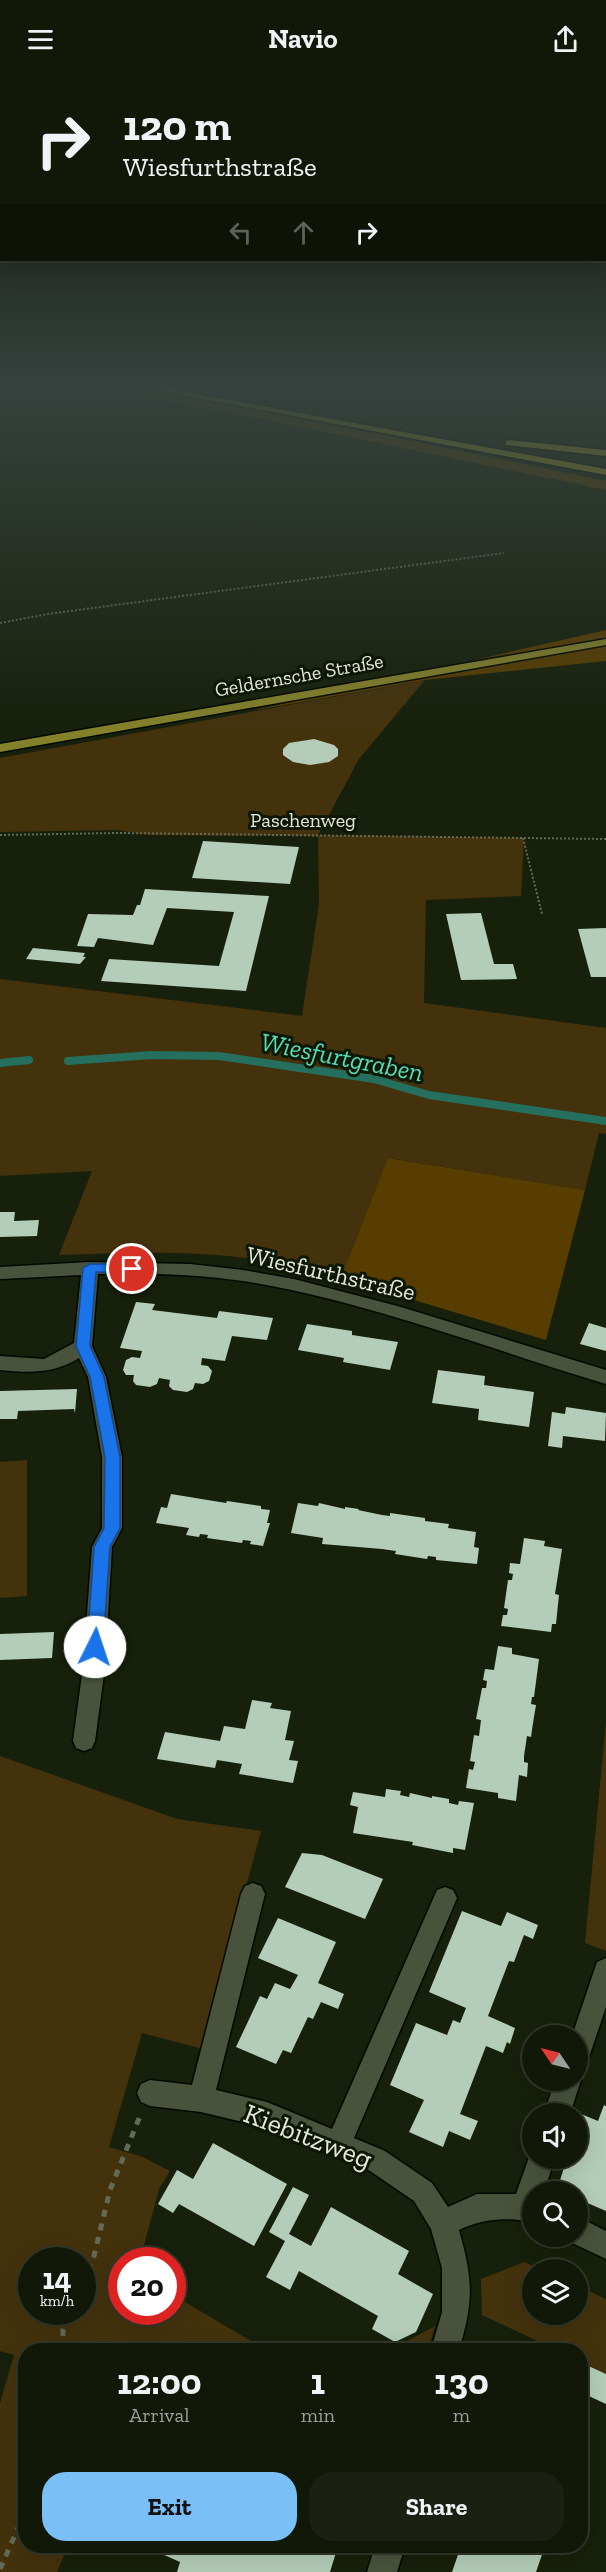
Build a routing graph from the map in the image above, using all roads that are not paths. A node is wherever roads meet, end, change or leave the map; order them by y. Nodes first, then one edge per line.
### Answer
1 (606, 642) edge
2 (0, 748) edge
3 (90, 1268) junction
4 (0, 1273) edge
5 (83, 1346) junction
6 (0, 1363) edge
7 (606, 1377) edge
8 (84, 1742) dead end
9 (253, 1894) dead end
10 (445, 1898) dead end
11 (606, 1970) edge
12 (588, 2025) edge
13 (150, 2093) road end
14 (201, 2098) junction
15 (339, 2143) junction
16 (522, 2209) edge
17 (443, 2223) junction
18 (588, 2236) edge
19 (606, 2245) edge
20 (447, 2343) edge
21 (388, 2553) edge
22 (382, 2572) edge

1 - 2 main road, Geldernsche Straße
3 - 4 street, Wiesfurthstraße
3 - 5 street
3 - 7 street, Wiesfurthstraße
5 - 6 street
5 - 8 street
9 - 14 street
10 - 15 street
11 - 12 street
13 - 14 street, Kiebitzweg
14 - 15 street, Kiebitzweg
15 - 17 street, Kiebitzweg
16 - 17 street
17 - 20 street, Kiebitzweg
18 - 19 street
21 - 22 street

